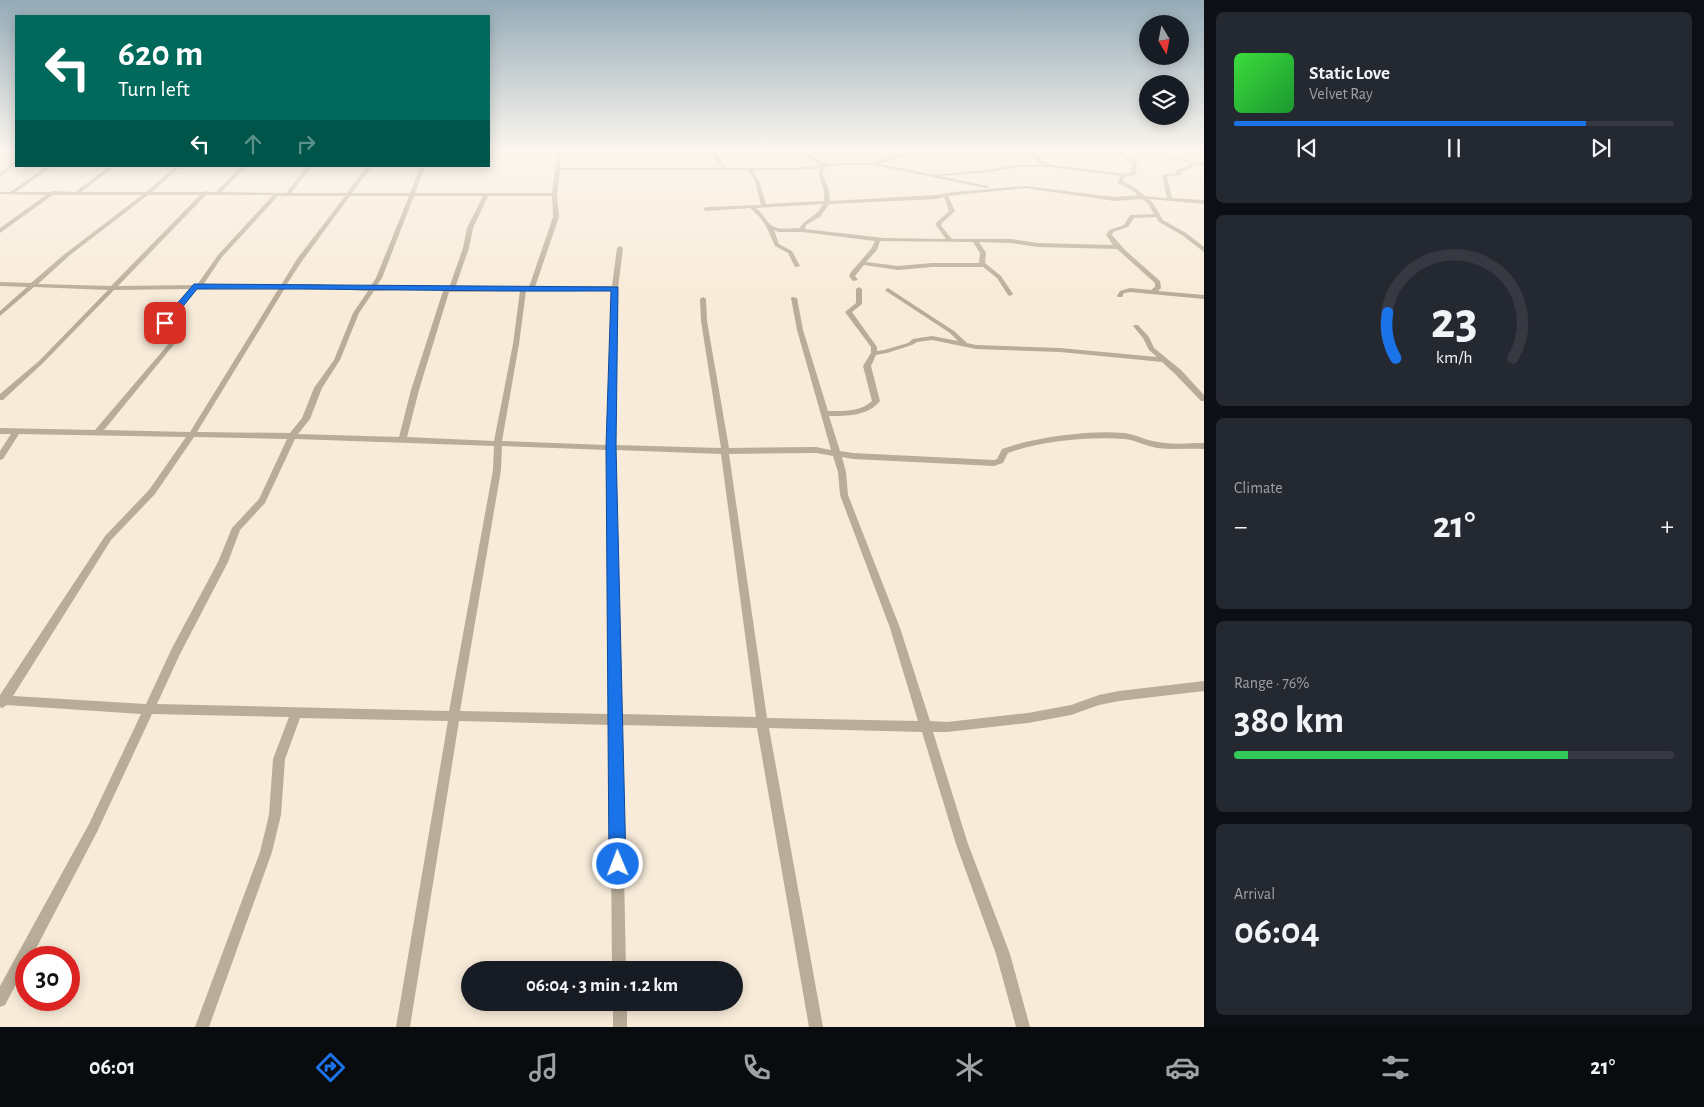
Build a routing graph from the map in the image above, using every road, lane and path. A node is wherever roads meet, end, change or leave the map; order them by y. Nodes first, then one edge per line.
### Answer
1 (46, 198) edge
2 (141, 198) edge
3 (200, 198) edge
4 (273, 198) edge
5 (346, 198) edge
6 (411, 198) edge
7 (485, 198) edge
8 (554, 198) edge
9 (762, 198) edge
10 (828, 198) edge
11 (907, 198) edge
12 (947, 198) edge
13 (1106, 198) edge
14 (1130, 198) edge
15 (1145, 198) edge
16 (1170, 198) edge
17 (826, 202) junction
18 (1204, 202) edge
19 (764, 206) junction
20 (752, 207) junction
21 (706, 209) dead end
22 (1157, 215) junction
23 (770, 228) junction
24 (802, 230) junction
25 (0, 232) edge
26 (878, 240) junction
27 (951, 241) junction
28 (975, 241) junction
29 (1116, 247) junction
30 (620, 248) dead end
31 (1204, 250) edge
32 (862, 263) junction
33 (984, 265) junction
34 (797, 266) dead end
35 (855, 280) dead end
36 (0, 284) edge
37 (35, 285) junction
38 (197, 287) junction
39 (112, 288) junction
40 (282, 288) junction
41 (615, 288) junction
42 (371, 289) junction
43 (449, 289) junction
44 (859, 289) dead end
45 (527, 290) junction
46 (888, 290) dead end
47 (1152, 292) junction
48 (1010, 294) dead end
49 (1120, 296) dead end
50 (1204, 297) edge
51 (794, 298) dead end
52 (703, 299) dead end
53 (0, 314) edge
54 (1136, 326) dead end
55 (156, 335) dead end
56 (179, 336) dead end
57 (964, 343) junction
58 (874, 353) junction
59 (1163, 360) junction
60 (0, 398) edge
61 (1204, 399) edge
62 (825, 414) junction
63 (0, 431) edge
64 (16, 432) junction
65 (97, 433) junction
66 (191, 436) junction
67 (292, 436) junction
68 (402, 440) junction
69 (498, 443) junction
70 (611, 446) junction
71 (1204, 446) edge
72 (725, 451) junction
73 (837, 453) junction
74 (0, 457) edge
75 (1204, 686) edge
76 (1, 702) edge
77 (148, 709) junction
78 (297, 712) junction
79 (454, 714) junction
80 (615, 719) junction
81 (762, 722) junction
82 (925, 726) junction
83 (620, 961) edge
84 (0, 1000) edge
85 (620, 1011) edge
86 (202, 1027) edge
87 (403, 1027) edge
88 (620, 1027) edge
89 (816, 1027) edge
90 (1023, 1027) edge

1 - 25 street
2 - 37 street
3 - 39 street
4 - 38 street
5 - 40 street
6 - 42 street
7 - 43 street
8 - 45 street
9 - 19 street
10 - 17 street
11 - 17 street
12 - 27 street
13 - 14 street
15 - 22 street
16 - 18 street
17 - 19 street
17 - 24 street
19 - 20 street
20 - 21 street
20 - 23 street
22 - 29 street
22 - 31 street
23 - 24 street
23 - 34 street
24 - 26 street
26 - 27 street
26 - 32 street
27 - 28 street
28 - 29 street
28 - 33 street
29 - 47 street
30 - 41 street
32 - 33 street
32 - 35 street
33 - 48 street
36 - 37 street
37 - 39 street
37 - 53 street
38 - 39 street
38 - 40 street
38 - 55 street
39 - 60 street
40 - 42 street
40 - 66 street
41 - 45 street
41 - 70 street
42 - 43 street
42 - 67 street
43 - 45 street
43 - 68 street
44 - 58 street
45 - 69 street
46 - 57 street
47 - 49 street
47 - 50 street
51 - 62 street
52 - 72 street
54 - 59 street
56 - 65 street
57 - 58 street
57 - 59 street
58 - 62 street
59 - 61 street
62 - 73 street
63 - 64 street
64 - 65 street
64 - 74 street
65 - 66 street
66 - 67 street
66 - 76 street
67 - 68 street
67 - 77 street
68 - 69 street
69 - 70 street
69 - 79 street
70 - 72 street
70 - 80 street
71 - 73 street
72 - 73 street
72 - 81 street
73 - 82 street
75 - 82 street
76 - 77 street
77 - 78 street
77 - 84 street
78 - 79 street
78 - 86 street
79 - 80 street
79 - 87 street
80 - 81 street
80 - 83 street
81 - 82 street
81 - 89 street
82 - 90 street
85 - 88 street

